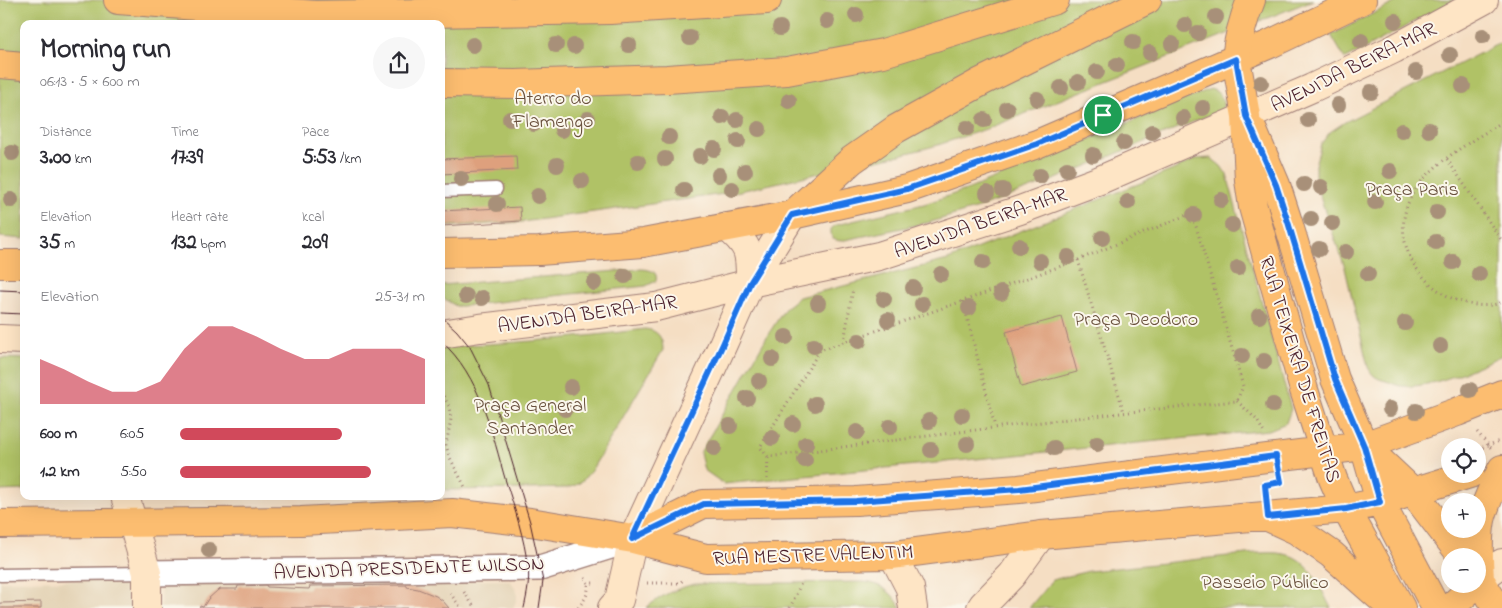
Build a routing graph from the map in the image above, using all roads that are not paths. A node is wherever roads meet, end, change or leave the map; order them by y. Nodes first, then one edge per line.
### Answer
1 (118, 0) edge
2 (579, 0) edge
3 (767, 0) edge
4 (1055, 0) edge
5 (1147, 0) edge
6 (1251, 0) edge
7 (1362, 0) edge
8 (1484, 0) edge
9 (323, 8) edge
10 (610, 10) junction
11 (1236, 59) junction
12 (0, 64) edge
13 (20, 66) edge
14 (445, 83) edge
15 (1246, 116) junction
16 (496, 189) dead end
17 (445, 191) edge
18 (792, 215) junction
19 (727, 227) junction
20 (445, 253) edge
21 (0, 264) edge
22 (20, 264) edge
23 (750, 283) junction
24 (445, 333) edge
25 (0, 339) edge
26 (20, 340) edge
27 (1502, 394) edge
28 (1364, 446) junction
29 (1323, 450) junction
30 (1494, 464) edge
31 (1442, 483) edge
32 (1413, 492) junction
33 (126, 500) edge
34 (1380, 502) junction
35 (1346, 509) junction
36 (1268, 517) junction
37 (133, 523) junction
38 (0, 524) edge
39 (1041, 535) junction
40 (632, 539) junction
41 (1456, 548) edge
42 (1478, 548) edge
43 (892, 555) junction
44 (1502, 563) edge
45 (147, 573) junction
46 (1486, 574) edge
47 (0, 575) edge
48 (1486, 592) edge
49 (1465, 593) edge
50 (147, 608) edge
51 (612, 608) edge
52 (913, 608) edge
53 (981, 608) edge
54 (1392, 608) edge
55 (1401, 608) edge
56 (1436, 608) edge
57 (1450, 608) edge
58 (1497, 608) edge

1 - 9 main road
2 - 10 lane
3 - 10 main road
4 - 14 main road
5 - 18 main road
6 - 11 main road, RUA TEIXEIRA DE FREITAS
7 - 11 main road
8 - 15 main road, AVENIDA BEIRA-MAR
9 - 10 main road
11 - 15 main road, RUA TEIXEIRA DE FREITAS
11 - 18 main road
12 - 13 main road
15 - 23 main road, AVENIDA BEIRA-MAR
15 - 28 main road, RUA TEIXEIRA DE FREITAS
15 - 29 main road, RUA TEIXEIRA DE FREITAS
16 - 17 lane
18 - 19 main road
18 - 23 main road
19 - 20 main road
19 - 23 main road
21 - 22 main road
23 - 24 main road, AVENIDA BEIRA-MAR
23 - 40 main road
25 - 26 main road
27 - 28 main road
28 - 29 main road
28 - 32 main road, RUA TEIXEIRA DE FREITAS
28 - 34 main road, RUA TEIXEIRA DE FREITAS
29 - 35 main road, RUA TEIXEIRA DE FREITAS
29 - 40 main road
30 - 42 main road
31 - 32 main road, RUA MESTRE VALENTIM
32 - 34 main road, RUA MESTRE VALENTIM
32 - 41 main road, RUA TEIXEIRA DE FREITAS
33 - 37 main road
34 - 35 main road, RUA MESTRE VALENTIM
34 - 56 main road, RUA TEIXEIRA DE FREITAS
35 - 36 main road, RUA MESTRE VALENTIM
35 - 55 main road, RUA TEIXEIRA DE FREITAS
36 - 39 main road, RUA MESTRE VALENTIM
36 - 54 main road
37 - 38 main road, AVENIDA PRESIDENTE WILSON
37 - 40 main road, AVENIDA PRESIDENTE WILSON
37 - 45 main road
39 - 43 main road, RUA MESTRE VALENTIM
39 - 53 main road
40 - 43 main road, RUA MESTRE VALENTIM
40 - 45 street, AVENIDA PRESIDENTE WILSON
40 - 51 main road
43 - 52 main road
44 - 46 main road
45 - 47 lane
45 - 50 main road
48 - 58 main road
49 - 57 main road

